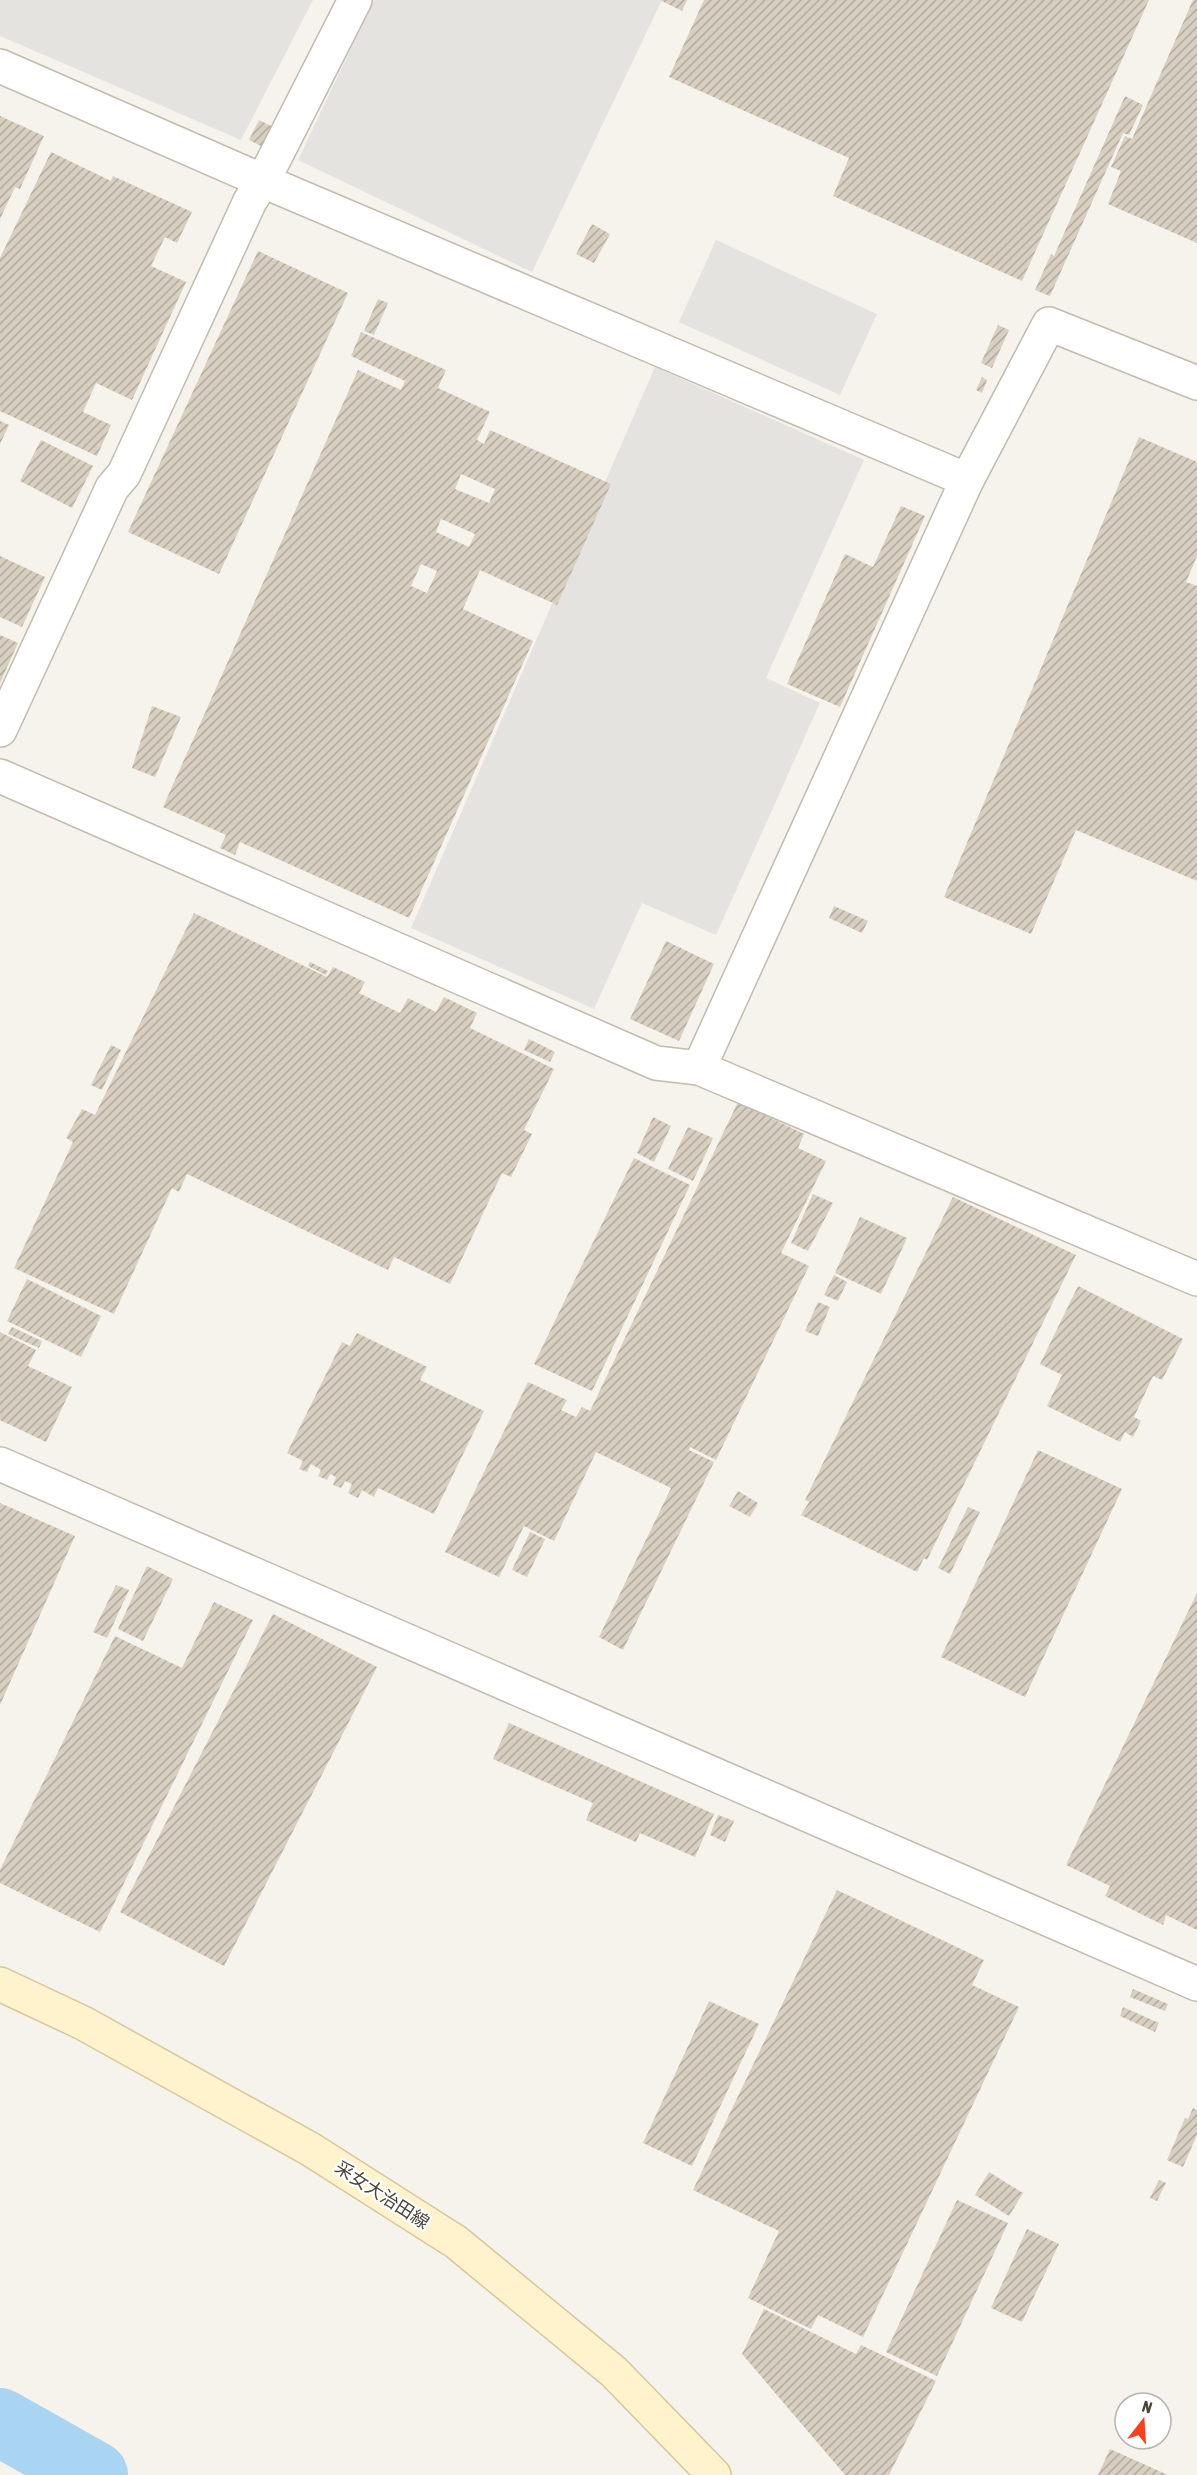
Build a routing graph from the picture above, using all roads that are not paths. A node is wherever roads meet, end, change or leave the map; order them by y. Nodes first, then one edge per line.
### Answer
1 (355, 0) edge
2 (0, 66) edge
3 (263, 181) junction
4 (1197, 383) edge
5 (967, 480) junction
6 (0, 730) edge
7 (0, 776) edge
8 (699, 1068) junction
9 (1197, 1279) edge
10 (0, 1464) edge
11 (0, 1984) edge
12 (1197, 1984) edge
13 (714, 2475) edge

1 - 3 street
2 - 3 street
3 - 5 street
3 - 6 street
4 - 5 street
5 - 8 street
7 - 8 street
8 - 9 street
10 - 12 street
11 - 13 main road, 采女大治田線

